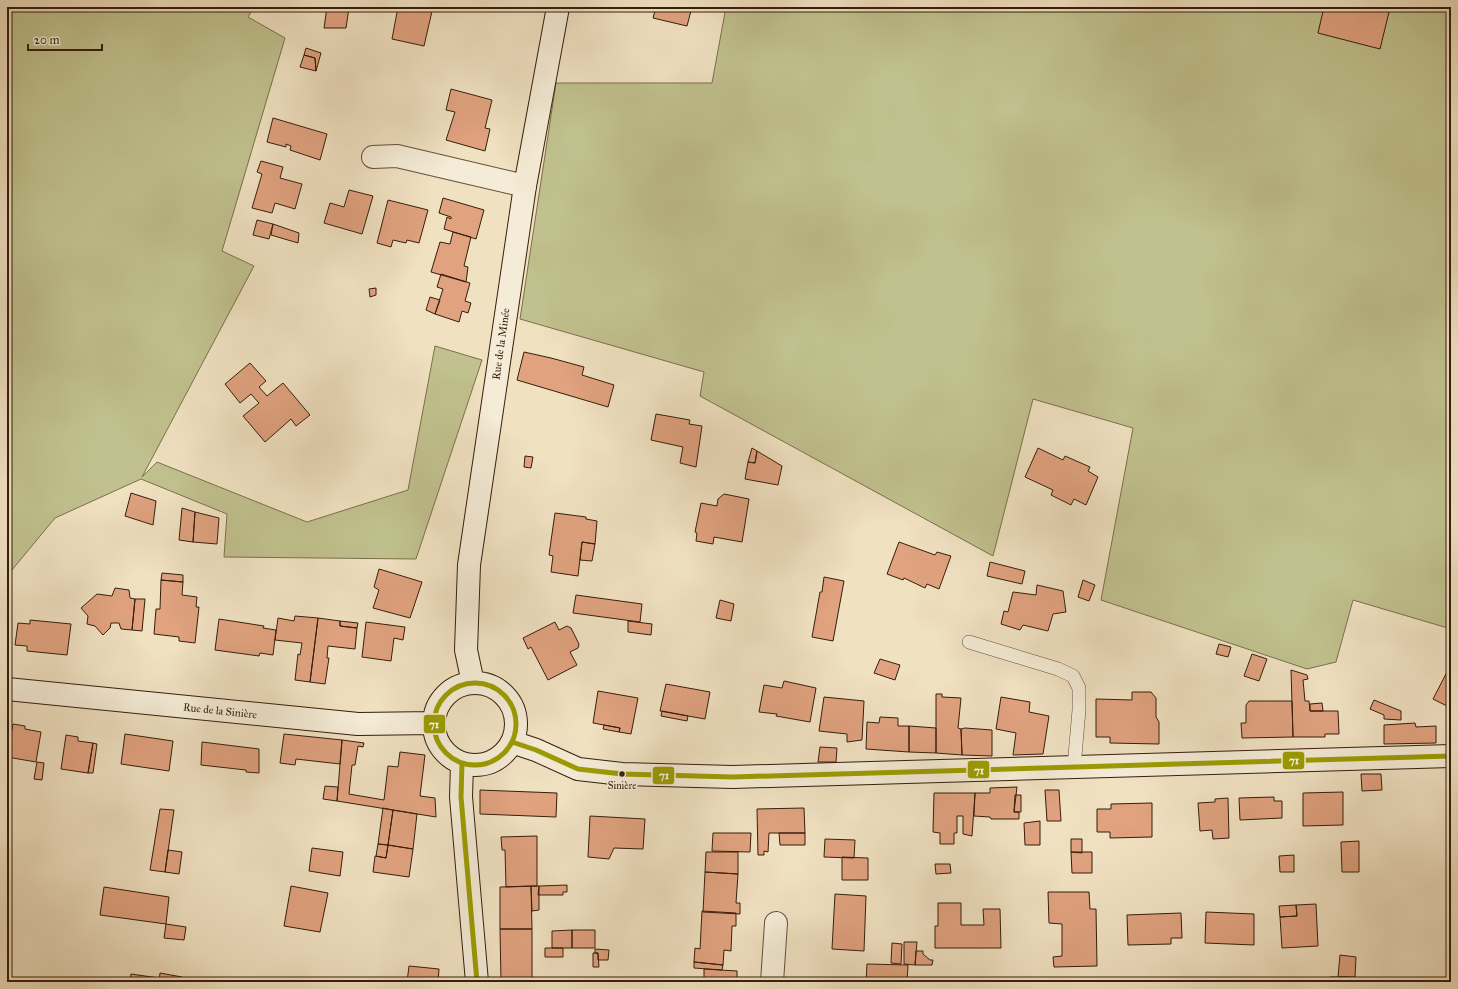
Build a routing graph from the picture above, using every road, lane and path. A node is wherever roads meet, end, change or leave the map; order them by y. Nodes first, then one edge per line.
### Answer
1 (558, 7) edge
2 (373, 158) dead end
3 (525, 186) junction
4 (969, 642) dead end
5 (473, 683) junction
6 (7, 689) edge
7 (434, 724) junction
8 (512, 742) junction
9 (1451, 756) edge
10 (462, 763) junction
11 (1074, 767) junction
12 (776, 923) dead end
13 (477, 982) edge
14 (772, 982) edge

1 - 3 street, Rue de la Minée
2 - 3 street
3 - 5 street, Rue de la Minée
4 - 11 lane
5 - 7 street
5 - 8 street
6 - 7 street, Rue de la Sinière
7 - 10 street
8 - 10 street
8 - 11 street
9 - 11 street
10 - 13 street
12 - 14 street

